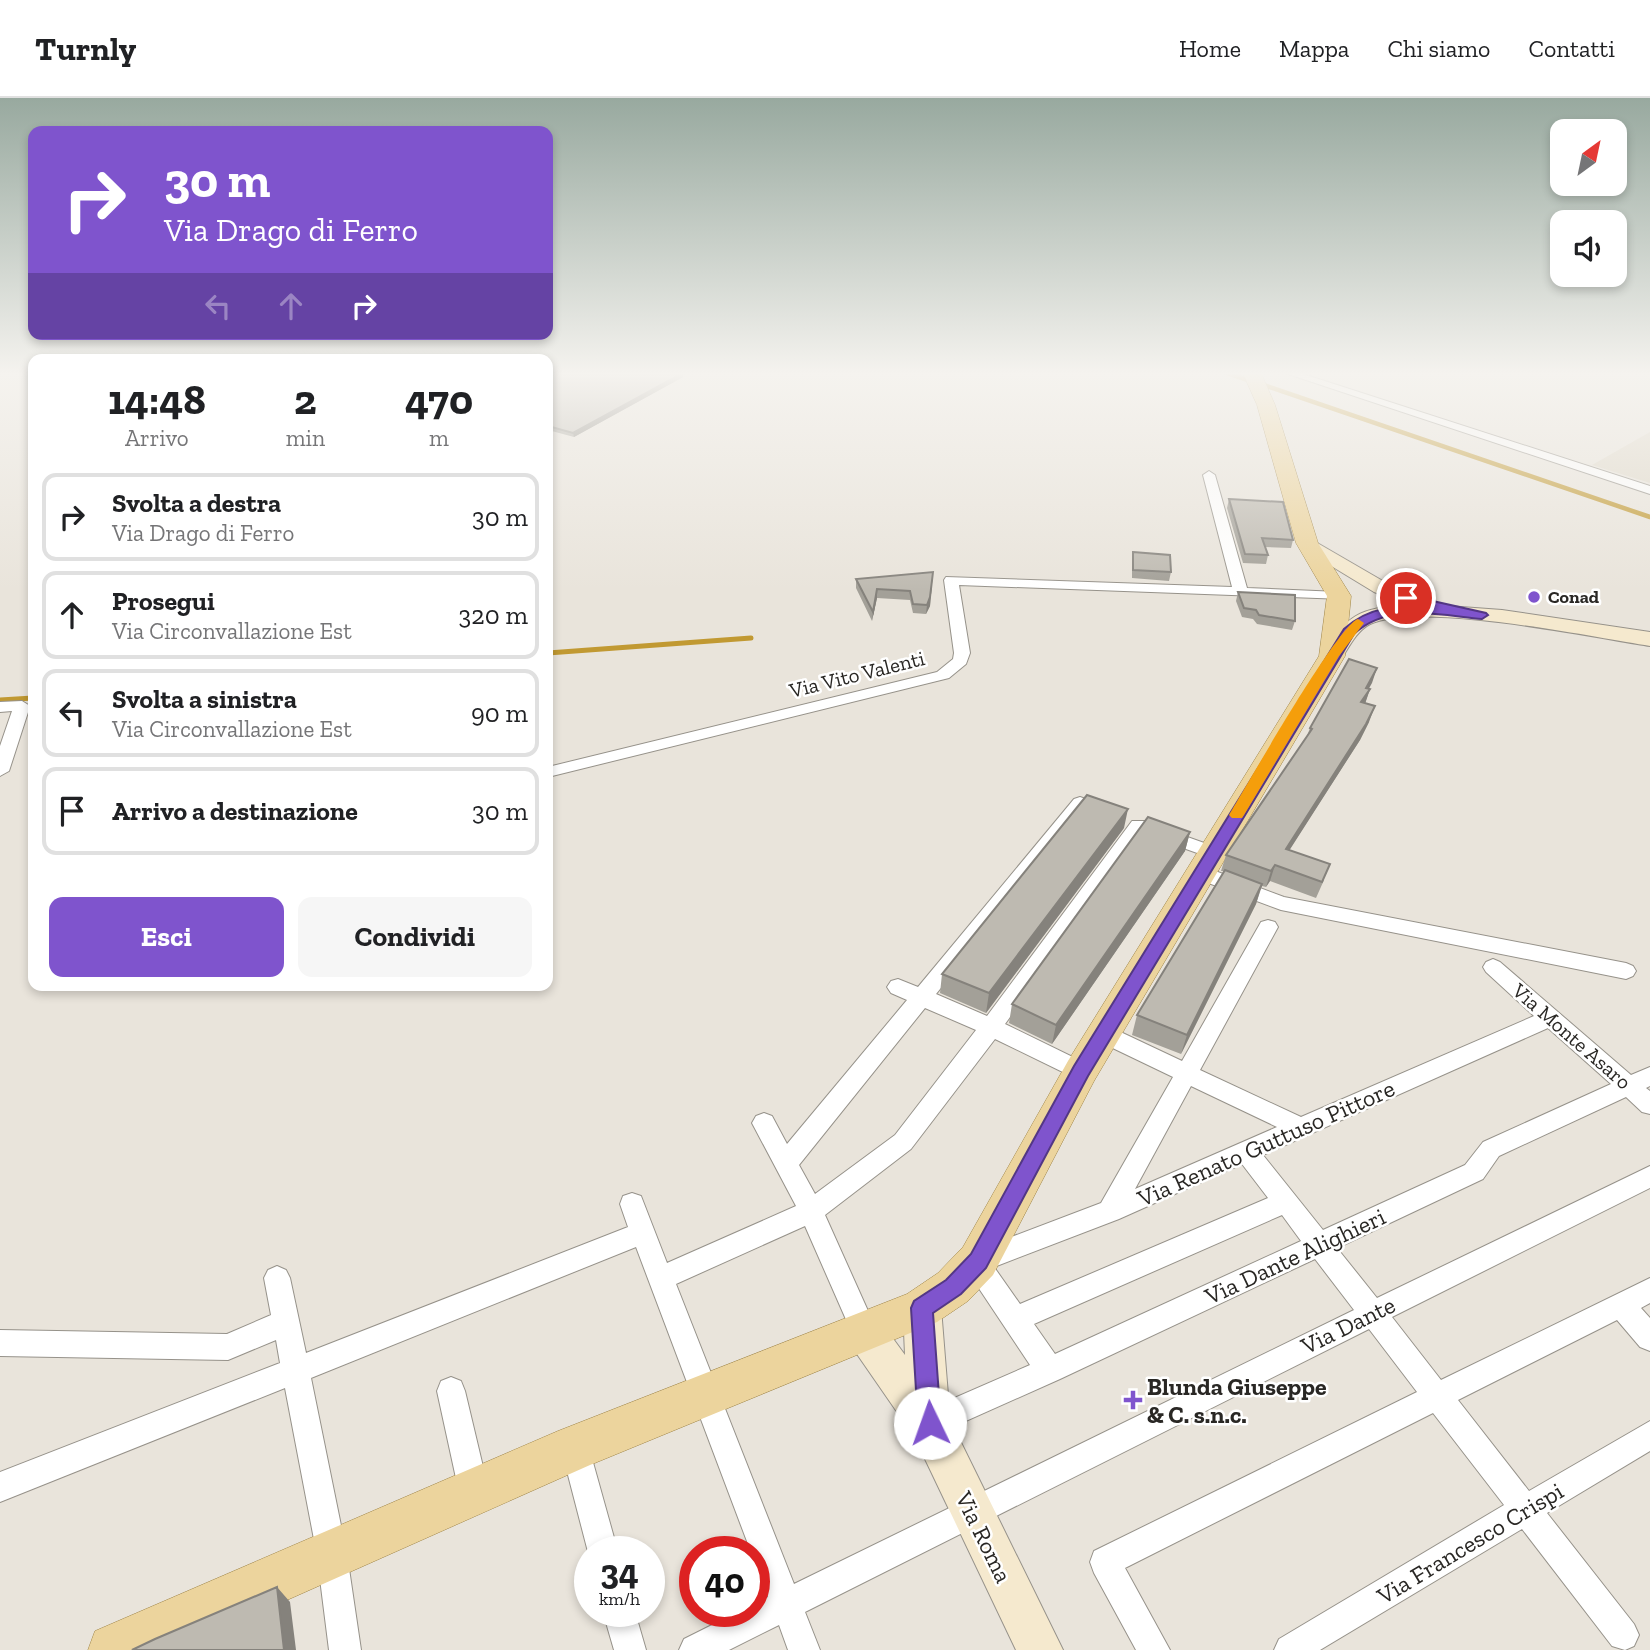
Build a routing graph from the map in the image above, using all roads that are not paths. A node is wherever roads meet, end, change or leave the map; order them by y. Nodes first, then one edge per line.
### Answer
1 (1278, 445) edge
2 (1513, 445) edge
3 (1209, 475) dead end
4 (1650, 490) edge
5 (1307, 543) junction
6 (1241, 592) junction
7 (1339, 596) junction
8 (1406, 604) junction
9 (1650, 639) edge
10 (1332, 656) junction
11 (0, 707) edge
12 (0, 771) edge
13 (553, 771) edge
14 (1139, 825) junction
15 (1208, 863) junction
16 (1268, 927) dead end
17 (1493, 967) dead end
18 (1626, 971) dead end
19 (898, 987) dead end
20 (922, 997) junction
21 (1551, 1018) junction
22 (992, 1027) junction
23 (1104, 1034) junction
24 (1081, 1071) junction
25 (1186, 1073) junction
26 (1639, 1081) edge
27 (1650, 1105) edge
28 (764, 1123) dead end
29 (1301, 1128) junction
30 (1246, 1152) junction
31 (786, 1163) junction
32 (1650, 1176) edge
33 (1286, 1202) junction
34 (632, 1204) dead end
35 (811, 1211) junction
36 (1110, 1211) junction
37 (643, 1233) junction
38 (1319, 1244) junction
39 (978, 1261) junction
40 (277, 1278) dead end
41 (661, 1278) junction
42 (1650, 1290) edge
43 (1620, 1304) junction
44 (922, 1308) junction
45 (1372, 1313) junction
46 (1014, 1320) junction
47 (284, 1323) junction
48 (864, 1331) junction
49 (1650, 1338) edge
50 (0, 1343) edge
51 (1049, 1370) junction
52 (294, 1371) junction
53 (451, 1391) dead end
54 (707, 1393) junction
55 (1437, 1396) junction
56 (930, 1423) junction
57 (1650, 1435) edge
58 (575, 1448) junction
59 (0, 1487) edge
60 (474, 1492) junction
61 (1525, 1509) junction
62 (972, 1511) junction
63 (599, 1536) edge
64 (332, 1555) junction
65 (786, 1604) junction
66 (623, 1627) edge
67 (1623, 1635) dead end
68 (114, 1650) edge
69 (345, 1650) edge
70 (630, 1650) edge
71 (695, 1650) edge
72 (804, 1650) edge
73 (1040, 1650) edge
74 (1154, 1650) edge
75 (1290, 1650) edge

1 - 5 main road
2 - 4 street
3 - 6 street
5 - 7 main road
5 - 8 main road
6 - 7 street, Via Vito Valenti
6 - 13 street, Via Vito Valenti
7 - 8 main road
7 - 10 main road
8 - 9 main road
8 - 10 main road
10 - 15 main road
11 - 12 street
14 - 15 street
14 - 20 street
14 - 22 street
15 - 18 street
15 - 23 main road
16 - 25 street
17 - 21 street, Via Monte Asaro
19 - 20 street
20 - 22 street
20 - 31 street
21 - 26 street, Via Monte Asaro
21 - 29 street, Via Renato Guttuso Pittore
22 - 24 street
22 - 35 street
23 - 24 main road
23 - 25 street
24 - 39 main road
25 - 29 street
25 - 36 street
26 - 27 street, Via Monte Asaro
26 - 38 street, Via Dante Alighieri
28 - 31 street
29 - 30 street, Via Renato Guttuso Pittore
30 - 33 street
30 - 36 street, Via Renato Guttuso Pittore
31 - 35 street
32 - 45 street, Via Dante
33 - 38 street
33 - 46 street
34 - 37 street
35 - 41 street
35 - 48 street
36 - 39 street, Via Renato Guttuso Pittore
37 - 41 street
37 - 52 street
38 - 45 street
38 - 51 street, Via Dante Alighieri
39 - 44 main road
39 - 46 street
40 - 47 street
41 - 54 street
42 - 43 street
43 - 49 street
43 - 55 street
44 - 48 main road
44 - 56 main road
45 - 55 street
45 - 62 street, Via Dante
46 - 51 street
47 - 50 street
47 - 52 street
48 - 54 main road
48 - 56 main road
51 - 56 street, Via Dante Alighieri
52 - 59 street
52 - 64 street
53 - 60 street
54 - 58 main road
54 - 65 street
55 - 61 street
55 - 74 street
56 - 62 main road, Via Roma
57 - 61 street, Via Francesco Crispi
58 - 60 main road
58 - 63 street
60 - 64 main road
61 - 67 street
61 - 75 street, Via Francesco Crispi
62 - 65 street, Via Dante
62 - 73 main road, Via Roma
64 - 68 main road
64 - 69 street
65 - 71 street, Via Dante
65 - 72 street
66 - 70 street

